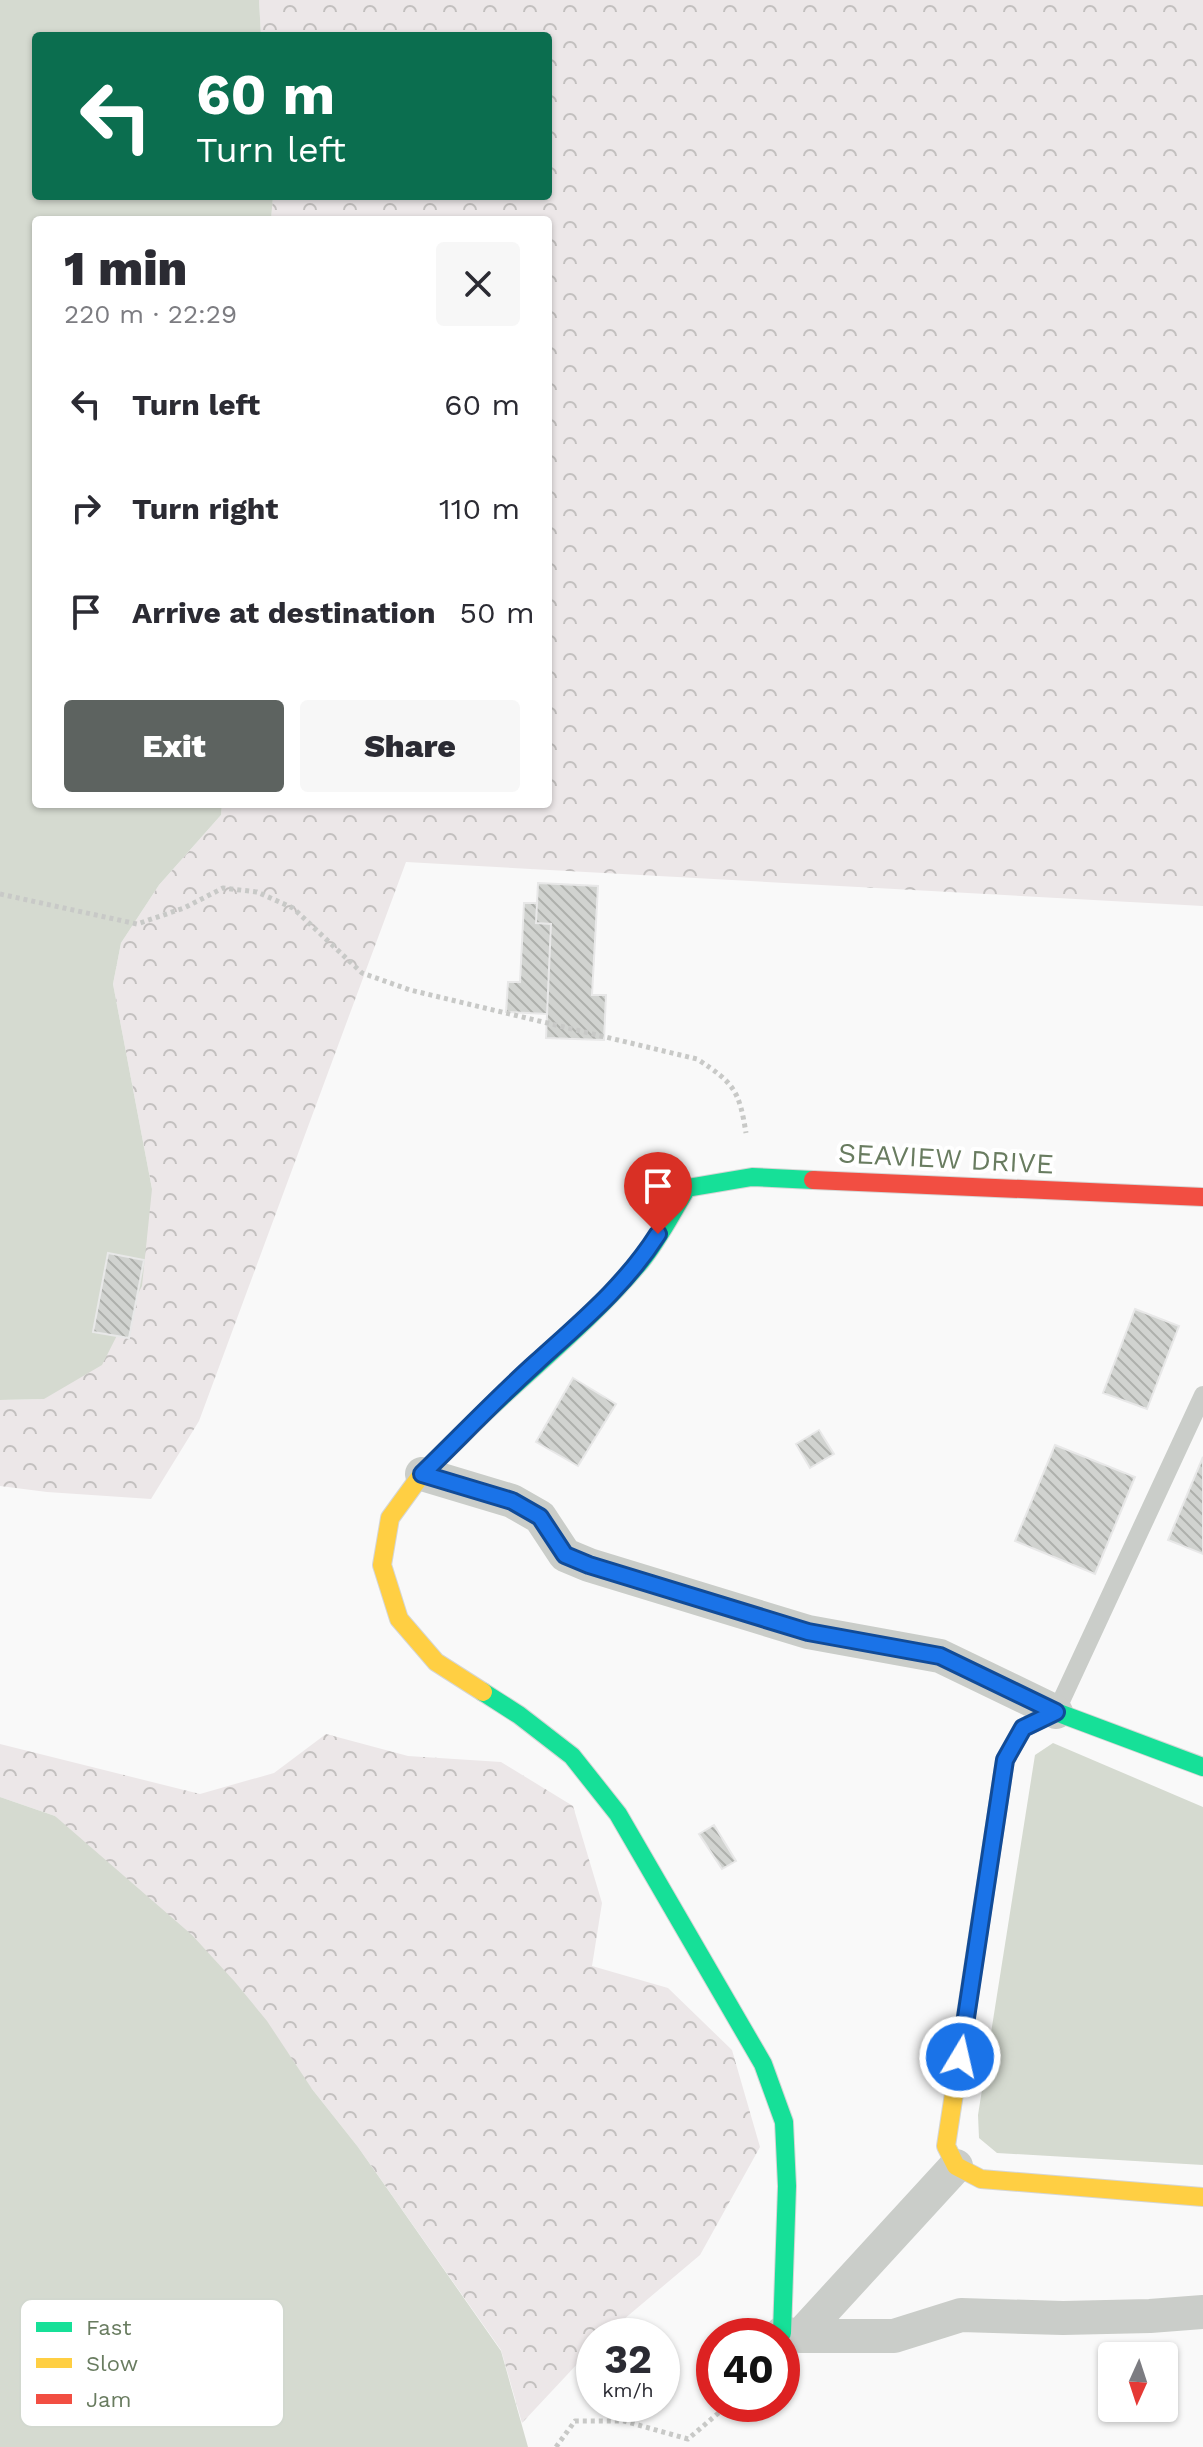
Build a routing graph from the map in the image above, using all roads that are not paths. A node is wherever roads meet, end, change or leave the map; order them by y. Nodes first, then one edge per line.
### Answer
1 (1203, 1197) edge
2 (1203, 1395) edge
3 (422, 1474) junction
4 (1056, 1712) junction
5 (1203, 1767) edge
6 (956, 2166) junction
7 (1203, 2197) edge
8 (1203, 2312) edge
9 (787, 2318) edge
10 (800, 2322) edge
11 (800, 2335) edge

1 - 3 street, SEAVIEW DRIVE
2 - 4 lane
3 - 4 street
3 - 9 street
4 - 5 street
4 - 6 street
6 - 7 street
6 - 10 street
8 - 11 street

